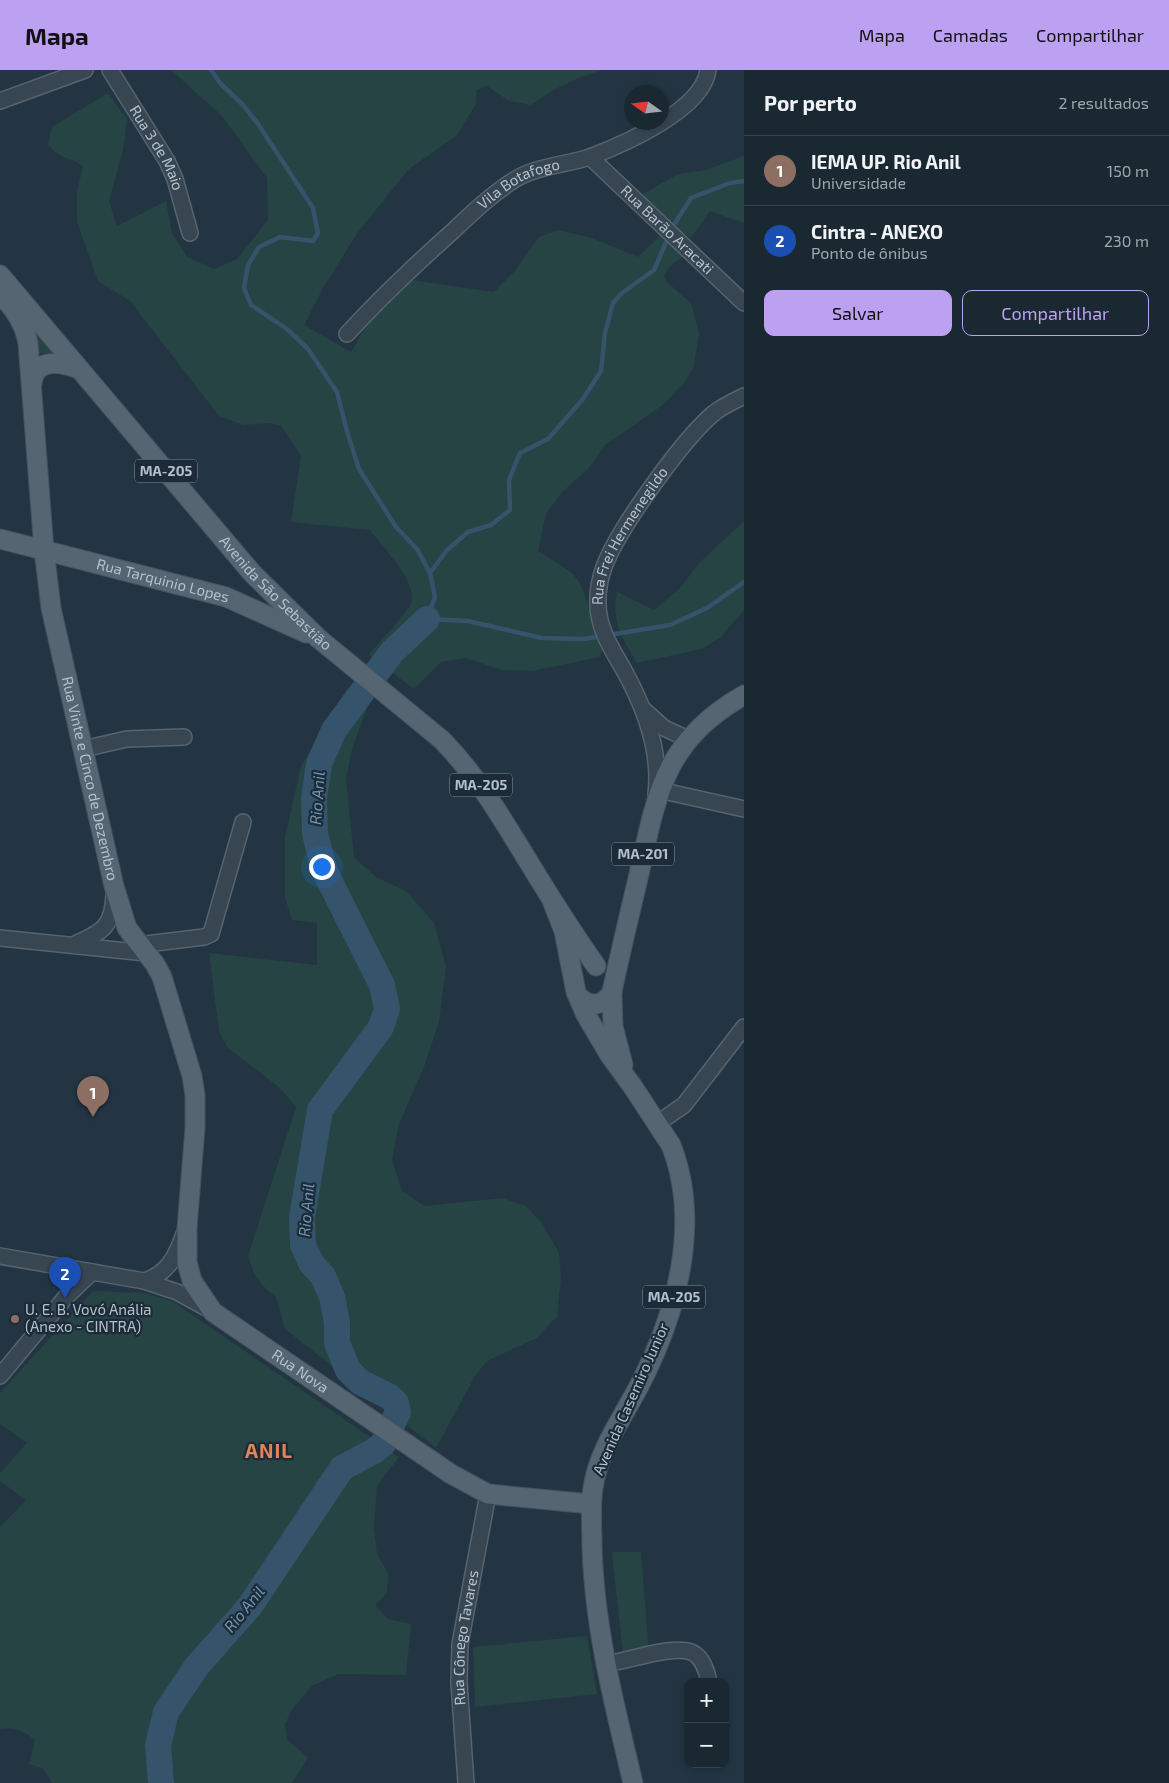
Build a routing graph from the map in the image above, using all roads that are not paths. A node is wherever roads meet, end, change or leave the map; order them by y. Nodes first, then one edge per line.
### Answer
1 (85, 70) edge
2 (110, 70) edge
3 (708, 70) edge
4 (0, 101) edge
5 (590, 157) junction
6 (190, 233) dead end
7 (0, 275) edge
8 (0, 293) edge
9 (744, 303) edge
10 (348, 334) dead end
11 (79, 370) junction
12 (32, 384) junction
13 (744, 396) edge
14 (0, 539) edge
15 (44, 550) junction
16 (252, 573) junction
17 (226, 597) junction
18 (318, 638) junction
19 (744, 695) edge
20 (641, 706) junction
21 (184, 737) dead end
22 (688, 739) junction
23 (83, 749) junction
24 (657, 796) junction
25 (744, 809) edge
26 (244, 822) dead end
27 (114, 886) junction
28 (553, 903) junction
29 (632, 905) junction
30 (0, 938) edge
31 (74, 944) junction
32 (142, 949) junction
33 (597, 966) junction
34 (613, 989) junction
35 (577, 992) junction
36 (744, 1027) edge
37 (633, 1086) junction
38 (658, 1123) junction
39 (187, 1228) junction
40 (0, 1256) edge
41 (92, 1272) junction
42 (144, 1281) junction
43 (213, 1312) junction
44 (0, 1376) edge
45 (488, 1494) junction
46 (591, 1504) junction
47 (606, 1664) junction
48 (707, 1678) edge
49 (466, 1783) edge
50 (633, 1783) edge

1 - 4 street
2 - 6 street, Rua 3 de Maio
3 - 5 street, Vila Botafogo
5 - 9 street, Rua Barão Aracati
5 - 10 street, Vila Botafogo
7 - 11 main road, Avenida São Sebastião / MA-205
8 - 12 main road, Rua Vinte e Cinco de Dezembro
11 - 12 main road
11 - 16 main road, Avenida São Sebastião / MA-205
12 - 15 main road, Rua Vinte e Cinco de Dezembro
13 - 20 street, Rua Frei Hermenegildo
14 - 15 main road, Rua Tarquinio Lopes
15 - 17 main road, Rua Tarquinio Lopes
15 - 23 main road, Rua Vinte e Cinco de Dezembro
16 - 17 main road
16 - 18 main road, Avenida São Sebastião / MA-205
17 - 18 main road, Rua Tarquinio Lopes
18 - 28 main road, Avenida São Sebastião / MA-205
19 - 22 main road, MA-201
20 - 22 street, Rua Frei Hermenegildo
20 - 24 street, Rua Frei Hermenegildo
21 - 23 street
22 - 24 main road, MA-201
23 - 27 main road, Rua Vinte e Cinco de Dezembro
24 - 25 street
24 - 29 main road, MA-201
26 - 32 street
27 - 31 street
27 - 32 main road, Rua Vinte e Cinco de Dezembro
28 - 33 main road, Avenida São Sebastião / MA-205
28 - 35 main road, Avenida São Sebastião / MA-205
29 - 33 main road, MA-201
29 - 34 main road, MA-201
30 - 31 street
31 - 32 street
32 - 39 main road, Rua Vinte e Cinco de Dezembro
33 - 34 main road, MA-205
33 - 35 main road
34 - 35 main road
34 - 37 main road, Avenida Casemiro Junior / MA-205
35 - 37 main road, Avenida Casemiro Junior / MA-205
36 - 38 street
37 - 38 main road, Avenida Casemiro Junior / MA-205
38 - 46 main road, Avenida Casemiro Junior / MA-205
39 - 42 street, Rua Vinte e Cinco de Dezembro
39 - 43 main road, Rua Vinte e Cinco de Dezembro
40 - 41 street, Rua Nova
41 - 42 street, Rua Nova
41 - 44 street
42 - 43 street, Rua Nova
43 - 45 main road, Rua Nova
45 - 46 main road, Rua Nova
45 - 49 street, Rua Cônego Tavares
46 - 47 main road, Avenida Casemiro Junior / MA-205
47 - 48 street
47 - 50 main road, Avenida Casemiro Junior / MA-205

